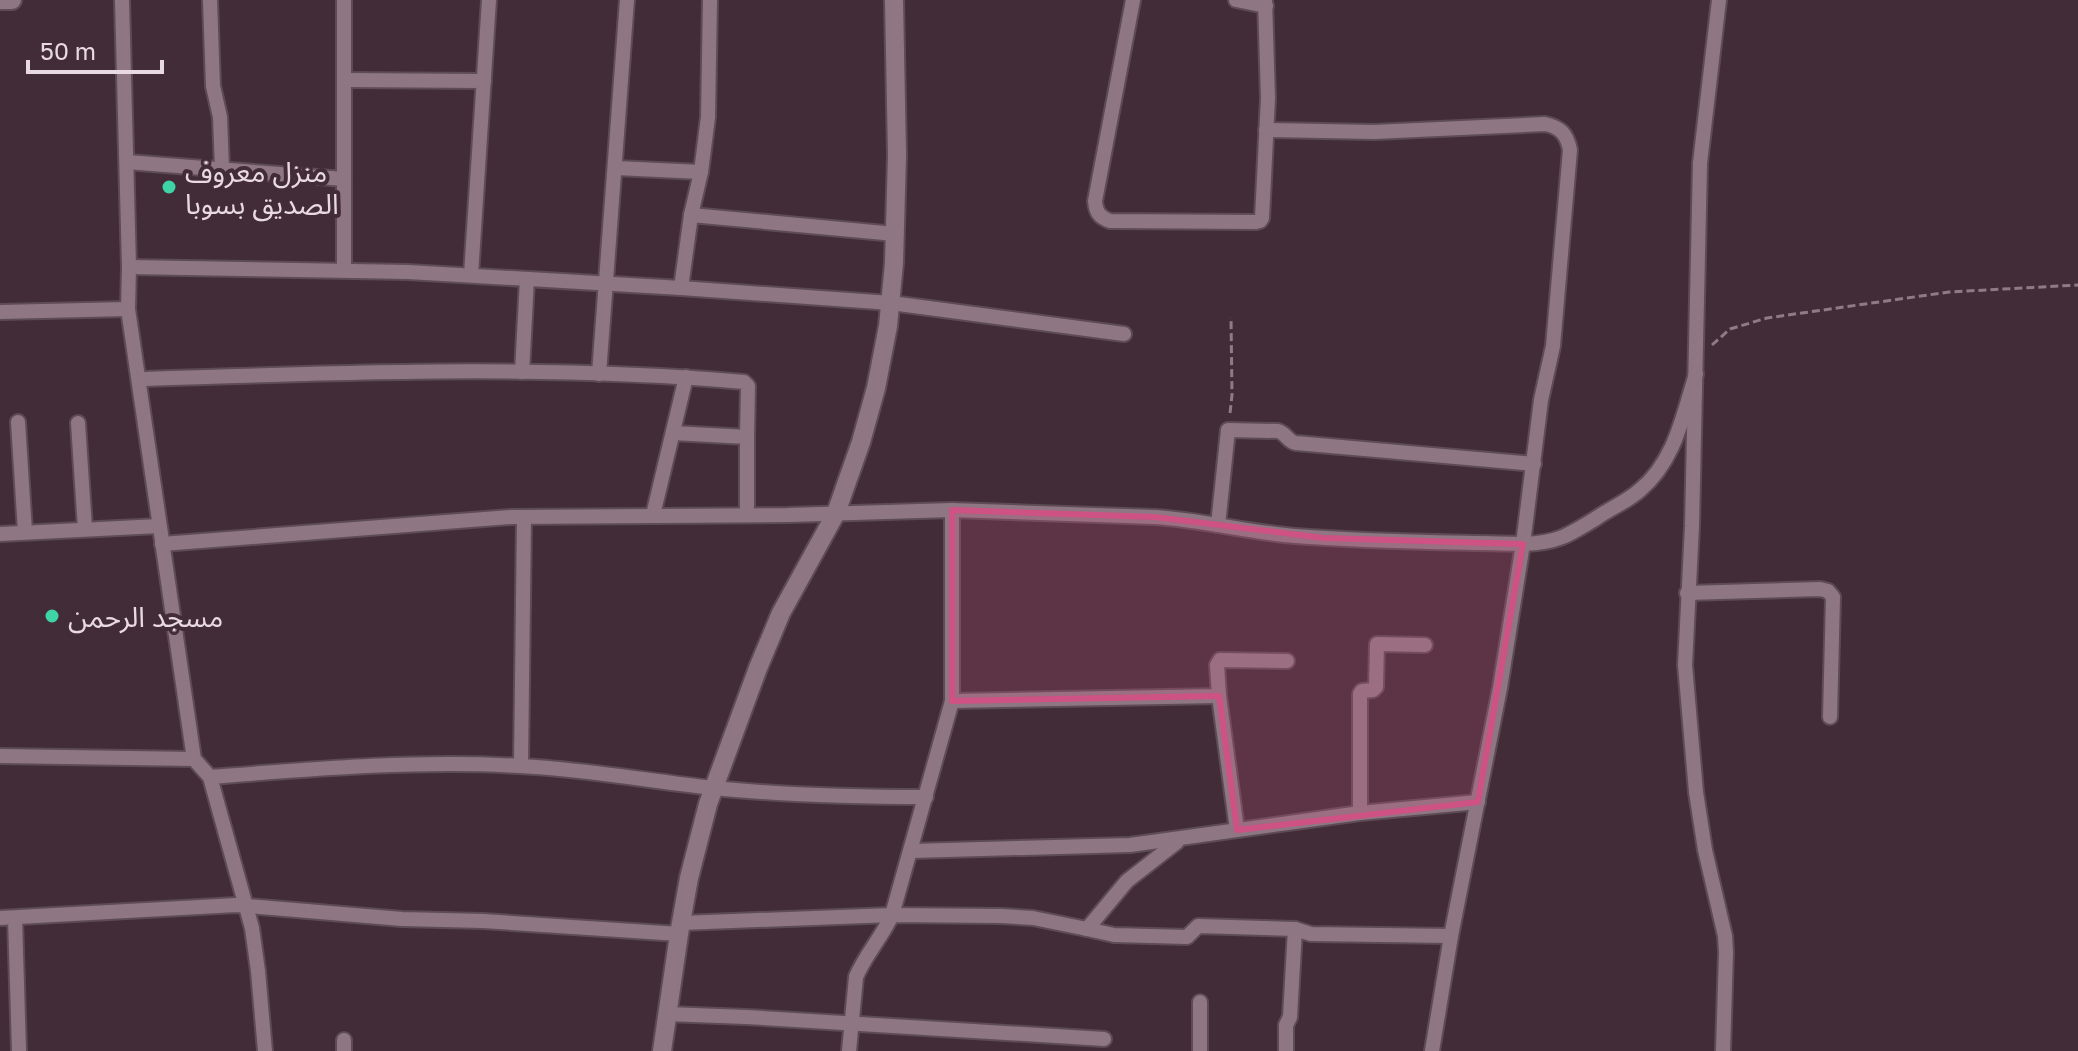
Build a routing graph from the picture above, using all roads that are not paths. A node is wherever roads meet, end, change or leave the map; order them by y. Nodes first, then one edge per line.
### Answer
1 (0, 0) edge
2 (12, 0) edge
3 (122, 0) edge
4 (210, 0) edge
5 (344, 0) edge
6 (489, 0) edge
7 (627, 0) edge
8 (710, 0) edge
9 (894, 0) edge
10 (1133, 0) edge
11 (1236, 0) edge
12 (1719, 0) edge
13 (1266, 3) edge
14 (344, 80) junction
15 (484, 81) junction
16 (1266, 130) junction
17 (127, 162) junction
18 (222, 168) junction
19 (616, 168) junction
20 (701, 172) junction
21 (344, 179) junction
22 (691, 215) junction
23 (895, 234) junction
24 (129, 267) junction
25 (344, 270) junction
26 (471, 275) junction
27 (527, 279) junction
28 (606, 284) junction
29 (681, 288) junction
30 (891, 303) junction
31 (128, 309) junction
32 (0, 312) edge
33 (1124, 334) dead end
34 (522, 372) junction
35 (599, 374) junction
36 (1696, 374) junction
37 (686, 377) junction
38 (140, 379) junction
39 (18, 422) dead end
40 (78, 423) dead end
41 (673, 433) junction
42 (747, 437) junction
43 (1534, 464) junction
44 (952, 510) junction
45 (836, 513) junction
46 (653, 515) junction
47 (747, 515) junction
48 (524, 517) junction
49 (1218, 525) junction
50 (159, 526) junction
51 (85, 529) junction
52 (25, 532) junction
53 (0, 534) edge
54 (162, 544) junction
55 (1523, 544) junction
56 (1687, 593) junction
57 (1425, 645) dead end
58 (1287, 661) dead end
59 (1219, 696) junction
60 (952, 701) junction
61 (1830, 717) dead end
62 (0, 756) edge
63 (194, 759) junction
64 (521, 766) junction
65 (210, 777) junction
66 (713, 788) junction
67 (926, 797) junction
68 (1478, 802) junction
69 (1360, 813) junction
70 (1237, 830) junction
71 (1182, 838) junction
72 (911, 851) junction
73 (245, 906) junction
74 (892, 915) junction
75 (7, 918) edge
76 (680, 928) junction
77 (1087, 929) junction
78 (1295, 929) junction
79 (1451, 936) junction
80 (1200, 1002) dead end
81 (667, 1014) junction
82 (851, 1023) junction
83 (1028, 1034) junction
84 (1104, 1039) dead end
85 (19, 1051) edge
86 (265, 1051) edge
87 (662, 1051) edge
88 (849, 1051) edge
89 (1028, 1051) edge
90 (1200, 1051) edge
91 (1286, 1051) edge
92 (1432, 1051) edge
93 (1723, 1051) edge

1 - 2 street
3 - 17 street
4 - 18 street
5 - 14 street
6 - 15 street
7 - 19 street
8 - 20 street
9 - 23 street
10 - 16 street
11 - 13 street
12 - 36 street
13 - 16 street
14 - 15 street
14 - 21 street
15 - 26 street
16 - 43 street
17 - 18 street
17 - 24 street
18 - 21 street
19 - 20 street
19 - 28 street
20 - 22 street
21 - 25 street
22 - 23 street
22 - 29 street
23 - 30 street
24 - 25 street
24 - 31 street
25 - 26 street
26 - 27 street
27 - 28 street
27 - 34 street
28 - 29 street
28 - 35 street
29 - 30 street
30 - 33 street
30 - 45 street
31 - 32 street
31 - 38 street
34 - 35 street
34 - 38 street
35 - 37 street
36 - 55 street
36 - 56 street
37 - 41 street
37 - 42 street
38 - 50 street
39 - 52 street
40 - 51 street
41 - 42 street
41 - 46 street
42 - 47 street
43 - 49 street
43 - 55 street
44 - 45 street
44 - 49 street
44 - 60 street
45 - 47 street
45 - 66 street
46 - 47 street
46 - 48 street
48 - 54 street
48 - 64 street
49 - 55 street
50 - 51 street
50 - 54 street
51 - 52 street
52 - 53 street
54 - 63 street
55 - 68 street
56 - 61 street
56 - 93 street
57 - 69 street
58 - 59 street
59 - 60 street
59 - 70 street
60 - 67 street
62 - 63 street
63 - 65 street
64 - 65 street
64 - 66 street
65 - 73 street
66 - 67 street
66 - 76 street
67 - 72 street
68 - 69 street
68 - 79 street
69 - 70 street
70 - 71 street
71 - 72 street
71 - 77 street
72 - 74 street
73 - 75 street
73 - 76 street
73 - 86 street
74 - 76 street
74 - 77 street
74 - 82 street
75 - 85 street
76 - 81 street
77 - 78 street
78 - 79 street
78 - 91 street
79 - 92 street
80 - 90 street
81 - 82 street
81 - 87 street
82 - 83 street
82 - 88 street
83 - 84 street
83 - 89 street

